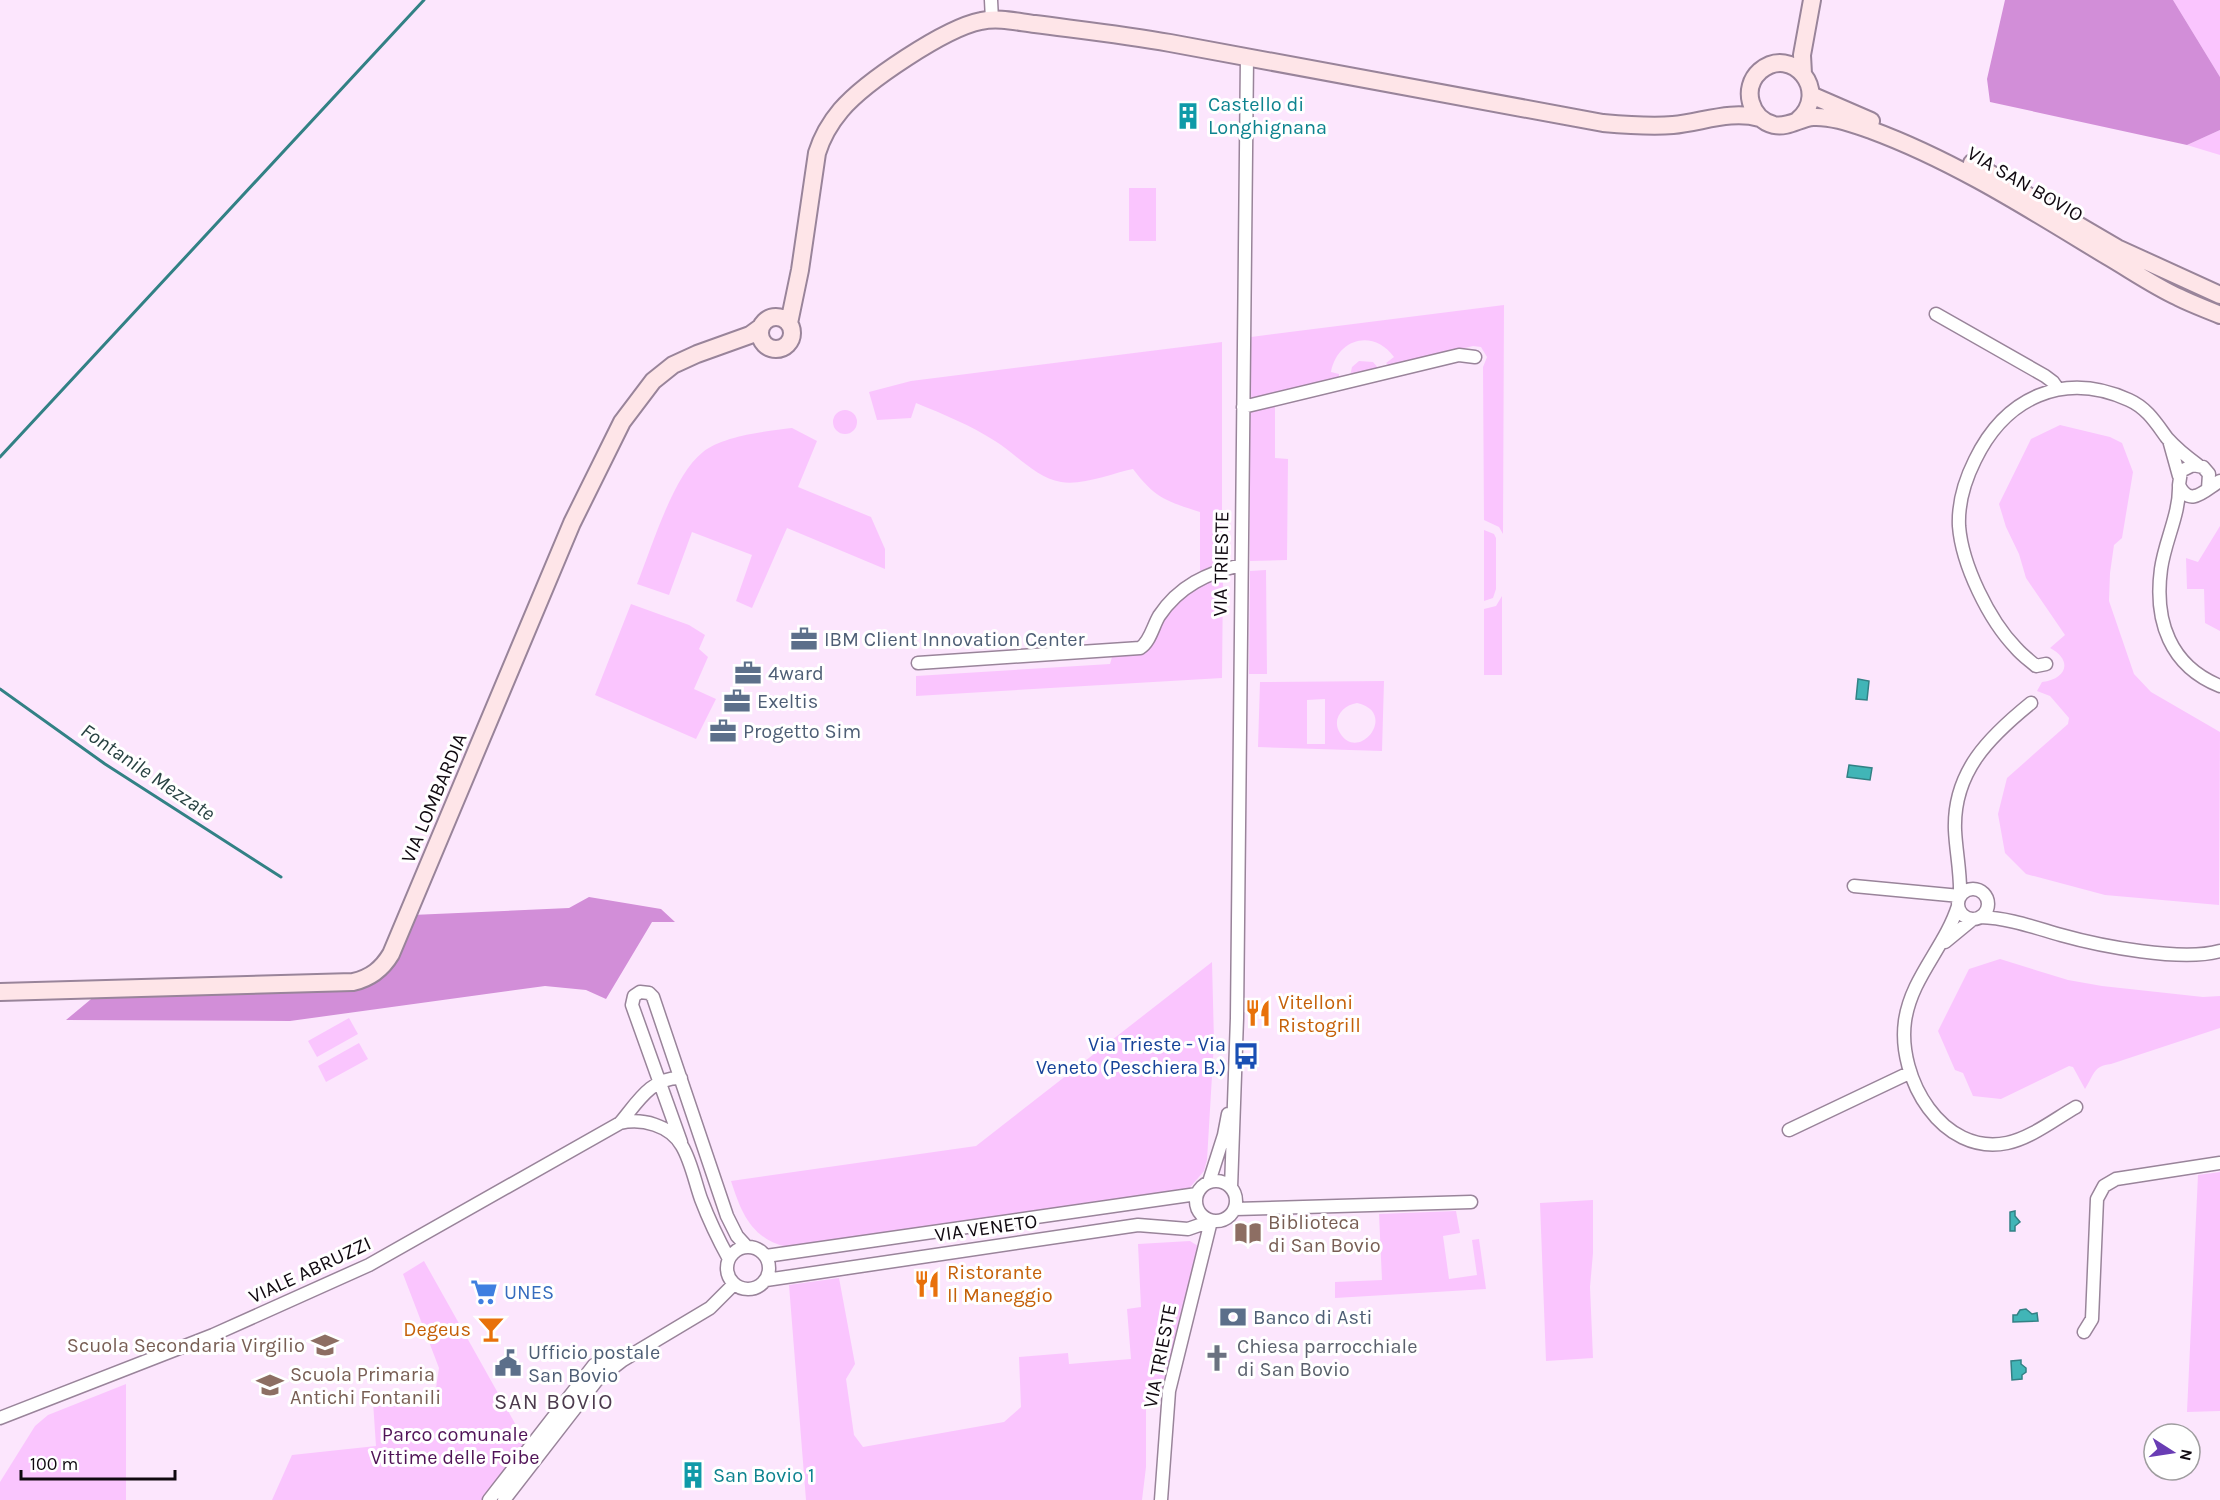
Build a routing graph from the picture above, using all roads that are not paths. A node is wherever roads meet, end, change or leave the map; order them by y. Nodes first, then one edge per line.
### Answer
1 (991, 0) edge
2 (1812, 0) edge
3 (992, 20) junction
4 (1804, 34) junction
5 (1247, 57) junction
6 (1783, 64) junction
7 (1803, 74) junction
8 (1750, 90) junction
9 (1811, 95) junction
10 (1719, 116) junction
11 (1761, 118) junction
12 (1798, 120) junction
13 (2220, 295) edge
14 (1936, 314) dead end
15 (2220, 315) edge
16 (784, 320) junction
17 (762, 335) junction
18 (1475, 357) dead end
19 (2058, 389) junction
20 (1243, 407) junction
21 (2169, 439) junction
22 (2200, 466) junction
23 (2220, 470) edge
24 (2179, 480) junction
25 (2220, 481) edge
26 (2208, 489) junction
27 (2196, 496) junction
28 (2173, 525) junction
29 (1241, 565) junction
30 (918, 663) dead end
31 (2046, 664) dead end
32 (2220, 686) edge
33 (2031, 703) dead end
34 (1958, 854) junction
35 (1854, 886) dead end
36 (1984, 893) junction
37 (1959, 901) junction
38 (1977, 918) junction
39 (2016, 920) junction
40 (1940, 946) junction
41 (2220, 951) edge
42 (0, 992) edge
43 (1236, 1072) junction
44 (1909, 1073) junction
45 (681, 1078) junction
46 (660, 1081) junction
47 (2076, 1107) dead end
48 (620, 1123) junction
49 (1789, 1130) dead end
50 (682, 1145) junction
51 (2220, 1163) edge
52 (1209, 1182) junction
53 (1231, 1188) junction
54 (1197, 1194) junction
55 (1470, 1202) dead end
56 (1235, 1209) junction
57 (1211, 1221) junction
58 (747, 1247) junction
59 (766, 1256) junction
60 (729, 1259) junction
61 (766, 1280) junction
62 (734, 1284) junction
63 (2084, 1332) dead end
64 (623, 1360) junction
65 (0, 1418) edge
66 (489, 1500) edge
67 (504, 1500) edge
68 (1161, 1500) edge

1 - 3 street
2 - 4 street
3 - 5 street, VIA SAN BOVIO
3 - 16 street, VIA SAN BOVIO
4 - 6 street
4 - 7 street
5 - 10 street, VIA SAN BOVIO
5 - 20 street, VIA TRIESTE
6 - 7 street
6 - 8 street
7 - 9 street
8 - 10 street
8 - 11 street
9 - 12 street
9 - 13 street, VIA SAN BOVIO
10 - 11 street, VIA SAN BOVIO
11 - 12 street, VIA SAN BOVIO
12 - 15 street, VIA SAN BOVIO
14 - 19 street
16 - 17 street, VIA LOMBARDIA
16 - 17 street, VIA LOMBARDIA
17 - 42 street, VIA LOMBARDIA
18 - 20 street
19 - 21 street
19 - 31 street
20 - 29 street, VIA TRIESTE
21 - 22 street
21 - 24 street
22 - 23 street
22 - 24 street
22 - 26 street
24 - 27 street
24 - 28 street
25 - 26 street
26 - 27 street
27 - 28 street
28 - 32 street
29 - 30 street
29 - 43 street, VIA TRIESTE
33 - 34 street
34 - 36 street
34 - 37 street
35 - 37 street
36 - 37 street
36 - 38 street
36 - 39 street
37 - 38 street
37 - 40 street
38 - 39 street
38 - 40 street
39 - 41 street
40 - 44 street
43 - 52 street
43 - 53 street
44 - 47 street
44 - 49 street
45 - 46 street
45 - 46 street
45 - 58 street
46 - 48 street
46 - 50 street
48 - 50 street
48 - 65 street, VIALE ABRUZZI
50 - 60 street
51 - 63 street
52 - 53 street
52 - 54 street
53 - 56 street
54 - 57 street
54 - 59 street, VIA VENETO
55 - 56 street
56 - 57 street
57 - 61 street, VIA VENETO
57 - 68 street, VIA TRIESTE
58 - 59 street
58 - 60 street
59 - 61 street
60 - 62 street
61 - 62 street
62 - 64 street
64 - 66 street
64 - 67 street

